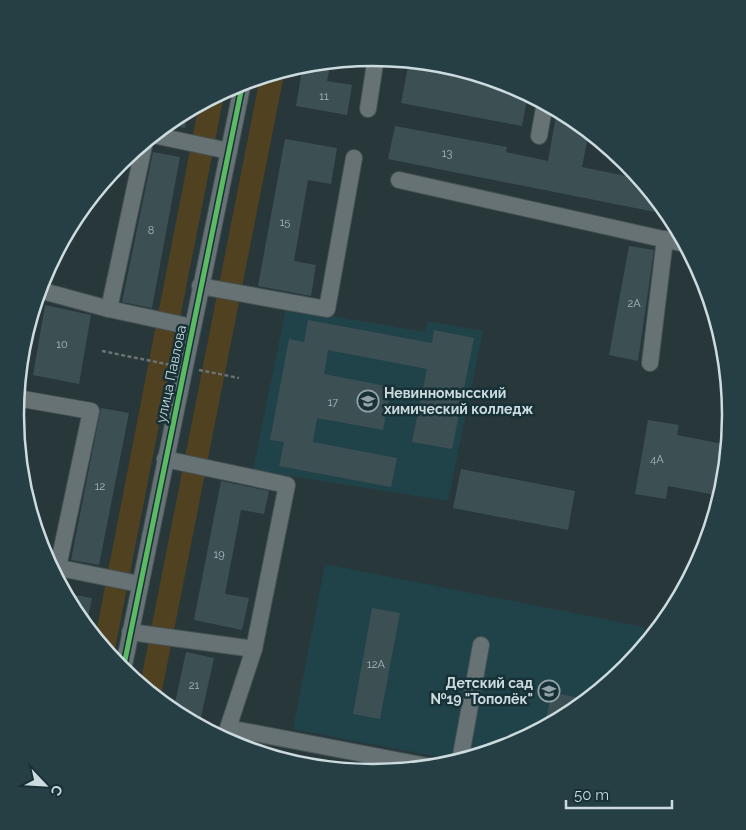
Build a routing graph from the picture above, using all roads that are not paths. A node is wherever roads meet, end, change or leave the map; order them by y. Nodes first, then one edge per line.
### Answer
1 (375, 66) edge
2 (240, 92) edge
3 (368, 109) dead end
4 (544, 111) edge
5 (539, 136) dead end
6 (162, 137) edge
7 (230, 151) junction
8 (143, 152) edge
9 (354, 158) dead end
10 (399, 180) dead end
11 (665, 239) junction
12 (676, 242) edge
13 (200, 286) junction
14 (46, 292) edge
15 (109, 309) junction
16 (192, 327) junction
17 (650, 363) dead end
18 (24, 399) edge
19 (165, 459) junction
20 (55, 560) edge
21 (59, 567) edge
22 (139, 584) junction
23 (130, 632) junction
24 (481, 645) dead end
25 (254, 649) junction
26 (124, 660) edge
27 (462, 752) edge
28 (408, 762) edge

1 - 3 street
2 - 7 street, улица Павлова
4 - 5 street
6 - 7 street
7 - 13 street, улица Павлова
8 - 15 street
9 - 13 street
10 - 11 street
11 - 12 street
11 - 17 street
13 - 16 street, улица Павлова
14 - 15 street
15 - 16 street
16 - 19 street, улица Павлова
18 - 20 street
19 - 22 street, улица Павлова
19 - 25 street
21 - 22 street
22 - 23 street, улица Павлова
23 - 25 street
23 - 26 street, улица Павлова
24 - 27 street
25 - 28 street

